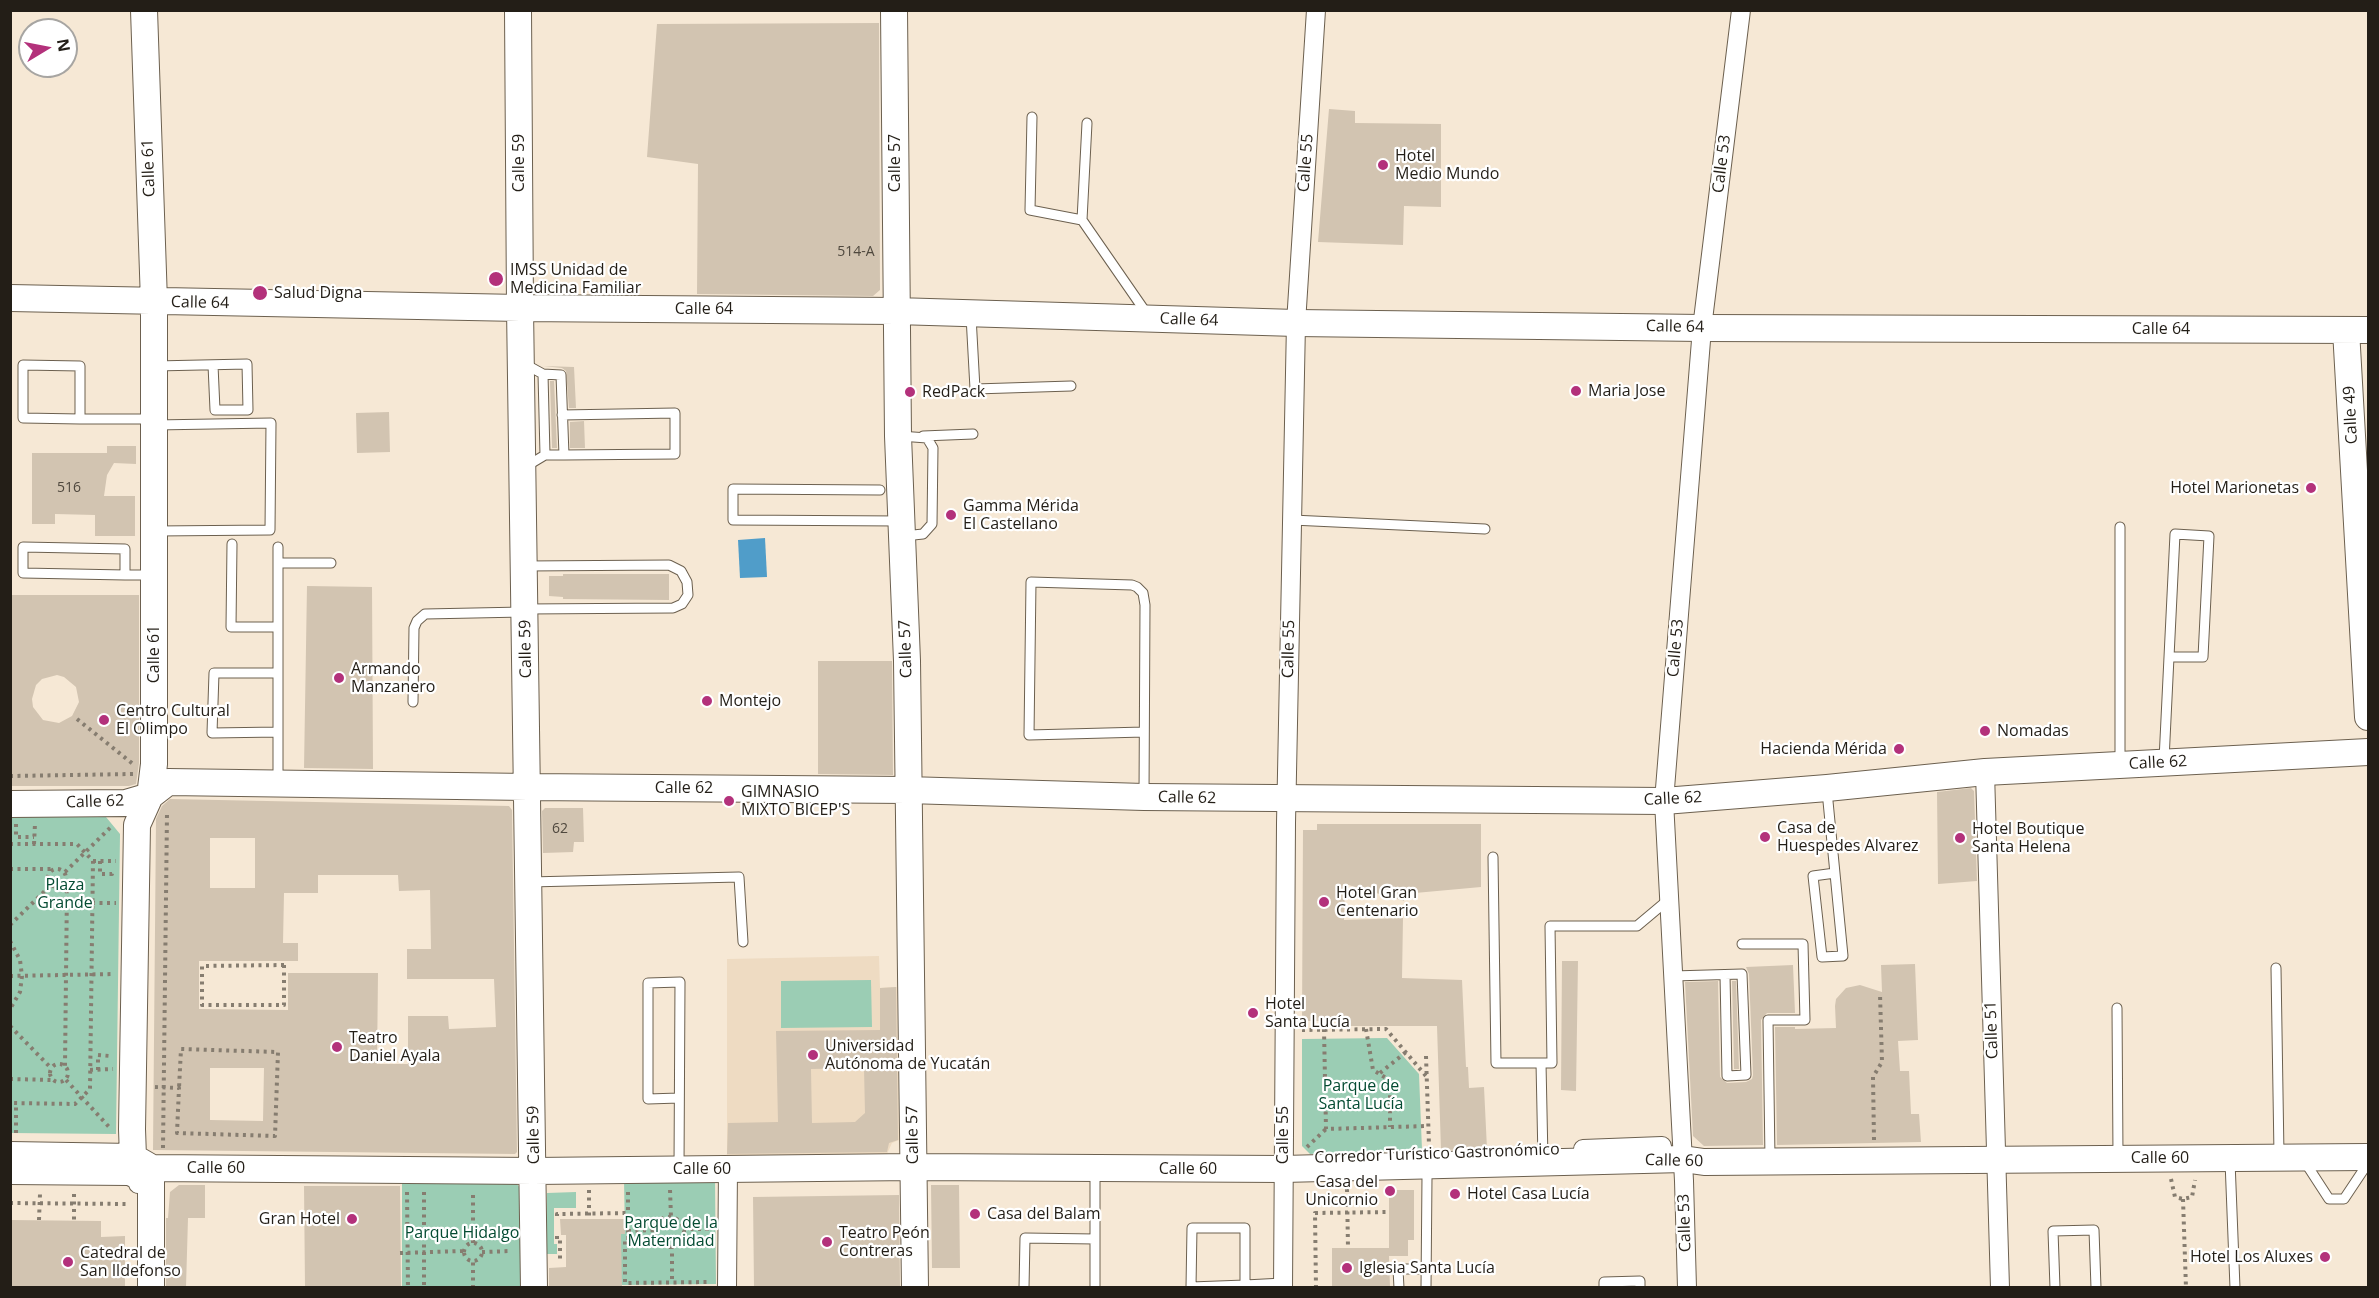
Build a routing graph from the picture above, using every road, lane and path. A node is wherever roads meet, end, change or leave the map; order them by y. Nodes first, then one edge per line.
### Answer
1 (144, 10) edge
2 (518, 10) edge
3 (894, 10) edge
4 (1316, 10) edge
5 (1741, 10) edge
6 (1032, 117) dead end
7 (1086, 123) dead end
8 (1082, 220) junction
9 (10, 298) edge
10 (154, 302) junction
11 (520, 308) junction
12 (896, 311) junction
13 (971, 313) junction
14 (1150, 319) junction
15 (1296, 323) junction
16 (1702, 328) junction
17 (2357, 330) edge
18 (521, 362) junction
19 (213, 365) junction
20 (153, 366) junction
21 (543, 374) junction
22 (1071, 386) dead end
23 (562, 415) junction
24 (80, 418) junction
25 (154, 422) junction
26 (974, 434) dead end
27 (909, 436) junction
28 (545, 455) junction
29 (564, 455) junction
30 (522, 468) junction
31 (880, 490) dead end
32 (1292, 520) junction
33 (2120, 527) dead end
34 (900, 529) junction
35 (1485, 530) dead end
36 (154, 531) junction
37 (232, 544) dead end
38 (278, 547) dead end
39 (278, 563) junction
40 (331, 563) dead end
41 (524, 566) junction
42 (125, 575) junction
43 (154, 575) junction
44 (525, 611) junction
45 (278, 627) junction
46 (2169, 657) junction
47 (278, 672) junction
48 (413, 702) dead end
49 (2368, 717) edge
50 (77, 719) dead end
51 (278, 732) junction
52 (1144, 732) junction
53 (2368, 752) edge
54 (2164, 763) junction
55 (2120, 765) junction
56 (136, 767) dead end
57 (1985, 772) junction
58 (134, 774) dead end
59 (10, 776) edge
60 (278, 784) junction
61 (528, 788) junction
62 (1827, 788) junction
63 (907, 790) junction
64 (1144, 797) junction
65 (1664, 801) junction
66 (10, 804) edge
67 (159, 804) junction
68 (1287, 814) junction
69 (35, 817) dead end
70 (35, 823) junction
71 (112, 826) dead end
72 (34, 837) junction
73 (10, 844) edge
74 (34, 844) junction
75 (84, 853) junction
76 (1493, 857) dead end
77 (93, 861) junction
78 (100, 861) junction
79 (113, 861) junction
80 (120, 861) dead end
81 (10, 869) edge
82 (52, 869) junction
83 (65, 872) junction
84 (1835, 873) junction
85 (529, 882) junction
86 (64, 884) junction
87 (51, 885) junction
88 (1668, 900) junction
89 (92, 903) junction
90 (119, 903) dead end
91 (10, 925) edge
92 (10, 941) edge
93 (743, 942) dead end
94 (1742, 944) dead end
95 (2276, 968) dead end
96 (66, 975) junction
97 (91, 975) junction
98 (118, 975) dead end
99 (1725, 975) junction
100 (10, 976) edge
101 (22, 976) junction
102 (1672, 976) junction
103 (202, 984) joint
104 (1880, 994) dead end
105 (2117, 1008) dead end
106 (10, 1009) edge
107 (10, 1026) edge
108 (1324, 1029) junction
109 (1366, 1029) junction
110 (1295, 1030) junction
111 (1406, 1052) junction
112 (1426, 1056) dead end
113 (1541, 1063) junction
114 (65, 1066) junction
115 (51, 1068) junction
116 (110, 1069) junction
117 (117, 1069) dead end
118 (90, 1070) junction
119 (98, 1070) junction
120 (1380, 1073) junction
121 (1426, 1076) junction
122 (10, 1079) edge
123 (52, 1080) junction
124 (66, 1080) junction
125 (151, 1087) dead end
126 (164, 1088) junction
127 (179, 1088) junction
128 (82, 1097) junction
129 (679, 1098) junction
130 (13, 1103) edge
131 (13, 1111) edge
132 (13, 1123) edge
133 (1428, 1126) junction
134 (1390, 1128) junction
135 (1326, 1129) junction
136 (116, 1134) dead end
137 (1313, 1141) dead end
138 (13, 1144) edge
139 (1874, 1151) junction
140 (2118, 1154) junction
141 (1429, 1155) junction
142 (1543, 1156) junction
143 (134, 1157) junction
144 (1770, 1157) junction
145 (2291, 1157) junction
146 (1997, 1158) junction
147 (1683, 1160) junction
148 (2368, 1160) edge
149 (2230, 1162) junction
150 (167, 1164) junction
151 (2168, 1167) junction
152 (2198, 1167) junction
153 (676, 1169) junction
154 (912, 1169) junction
155 (533, 1170) junction
156 (1095, 1173) junction
157 (728, 1174) junction
158 (10, 1175) edge
159 (40, 1175) junction
160 (74, 1175) junction
161 (1283, 1175) junction
162 (1426, 1177) junction
163 (1346, 1178) junction
164 (473, 1180) junction
165 (589, 1180) junction
166 (627, 1180) junction
167 (416, 1183) junction
168 (138, 1184) dead end
169 (2183, 1199) junction
170 (10, 1203) edge
171 (40, 1203) junction
172 (74, 1203) junction
173 (1389, 1212) dead end
174 (589, 1213) junction
175 (628, 1213) junction
176 (1347, 1213) junction
177 (130, 1215) dead end
178 (671, 1217) junction
179 (589, 1219) dead end
180 (39, 1220) dead end
181 (74, 1220) dead end
182 (557, 1222) dead end
183 (727, 1228) junction
184 (683, 1229) junction
185 (557, 1230) dead end
186 (654, 1230) junction
187 (628, 1231) junction
188 (1095, 1239) junction
189 (473, 1243) junction
190 (672, 1246) junction
191 (1348, 1248) dead end
192 (464, 1251) junction
193 (505, 1251) dead end
194 (400, 1252) dead end
195 (408, 1252) junction
196 (424, 1252) junction
197 (482, 1252) junction
198 (473, 1261) junction
199 (560, 1262) dead end
200 (1426, 1269) junction
201 (672, 1282) junction
202 (727, 1285) edge
203 (1245, 1285) junction
204 (1283, 1285) edge
205 (151, 1287) edge
206 (408, 1287) edge
207 (424, 1287) edge
208 (473, 1287) edge
209 (534, 1287) edge
210 (915, 1287) edge
211 (1024, 1287) edge
212 (1095, 1287) edge
213 (1316, 1287) edge
214 (1399, 1287) edge
215 (1426, 1287) edge
216 (1604, 1287) edge
217 (1640, 1287) edge
218 (1687, 1287) edge
219 (2001, 1287) edge
220 (2055, 1287) edge
221 (2096, 1287) edge
222 (2186, 1287) edge
223 (2235, 1287) edge

1 - 10 main road, Calle 61
2 - 11 main road, Calle 59
3 - 12 main road, Calle 57
4 - 15 street, Calle 55
5 - 16 street, Calle 53
6 - 8 lane
7 - 8 lane
8 - 14 lane
9 - 10 main road, Calle 64
10 - 11 main road, Calle 64
10 - 20 main road, Calle 61
11 - 12 main road, Calle 64
11 - 18 main road, Calle 59
12 - 13 main road, Calle 64
12 - 27 main road, Calle 57
13 - 14 main road, Calle 64
13 - 22 lane
14 - 15 main road, Calle 64
15 - 16 main road, Calle 64
15 - 32 street, Calle 55
16 - 17 main road, Calle 64
16 - 65 street, Calle 53
17 - 49 main road, Calle 49
18 - 21 lane
18 - 30 main road, Calle 59
19 - 19 lane
19 - 20 lane
20 - 25 main road, Calle 61
21 - 23 lane
21 - 28 lane
23 - 29 lane
23 - 29 lane
24 - 24 lane
24 - 25 lane
25 - 36 main road, Calle 61
25 - 36 lane
26 - 27 lane
27 - 34 main road, Calle 57
27 - 34 lane
28 - 29 lane
28 - 30 lane
30 - 41 main road, Calle 59
31 - 34 lane
32 - 35 lane
32 - 68 street, Calle 55
33 - 55 lane
34 - 63 main road, Calle 57
36 - 43 main road, Calle 61
37 - 45 lane
38 - 39 lane
39 - 40 lane
39 - 45 lane
41 - 44 main road, Calle 59
41 - 44 lane
42 - 42 lane
42 - 43 lane
43 - 67 main road, Calle 61
44 - 48 lane
44 - 61 main road, Calle 59
45 - 47 lane
46 - 46 lane
46 - 54 lane
47 - 51 lane
47 - 51 lane
50 - 56 path
51 - 60 lane
52 - 52 lane
52 - 64 lane
53 - 54 main road, Calle 62
54 - 55 main road, Calle 62
55 - 57 main road, Calle 62
57 - 62 main road, Calle 62
57 - 146 street, Calle 51
58 - 59 path
60 - 61 main road, Calle 62
60 - 67 main road, Calle 62
61 - 63 main road, Calle 62
61 - 85 main road, Calle 59
62 - 65 main road, Calle 62
62 - 84 lane
63 - 64 main road, Calle 62
63 - 154 main road, Calle 57
64 - 68 main road, Calle 62
65 - 68 main road, Calle 62
65 - 88 street, Calle 53
66 - 67 main road, Calle 62
67 - 126 path
67 - 143 main road, Calle 61
68 - 110 street, Corredor Turístico Gastronómico
68 - 154 street
68 - 161 street, Calle 55
69 - 70 path
70 - 72 path
70 - 72 path
71 - 75 path
72 - 74 path
73 - 74 path
74 - 75 path
75 - 77 path
75 - 83 path
76 - 113 lane
77 - 78 path
77 - 89 path
78 - 79 path
78 - 79 path
79 - 80 path
81 - 82 path
82 - 83 path
82 - 87 path
83 - 86 path
84 - 84 lane
85 - 93 lane
85 - 155 main road, Calle 59
86 - 87 path
86 - 96 path
87 - 91 path
88 - 102 street, Calle 53
88 - 113 lane
89 - 90 path
89 - 97 path
92 - 101 path
94 - 144 lane
95 - 145 lane
96 - 97 path
96 - 101 path
96 - 114 path
97 - 98 path
97 - 118 path
99 - 99 lane
99 - 102 lane
100 - 101 path
101 - 106 path
102 - 147 street, Calle 53
103 - 103 path
104 - 139 path
105 - 140 lane
107 - 115 path
108 - 109 path
108 - 110 path
108 - 135 path
109 - 111 path
109 - 120 path
110 - 141 street, Corredor Turístico Gastronómico
111 - 120 path
111 - 121 path
112 - 121 path
113 - 142 lane
114 - 115 path
114 - 124 path
115 - 123 path
116 - 117 path
116 - 119 path
116 - 119 path
118 - 119 path
118 - 128 path
120 - 134 path
121 - 133 path
122 - 123 path
123 - 124 path
124 - 128 path
125 - 126 path
126 - 127 path
126 - 150 path
127 - 127 path
128 - 130 path
128 - 136 path
129 - 129 lane
129 - 153 lane
130 - 131 path
131 - 132 path
132 - 138 path
133 - 134 path
133 - 141 path
134 - 135 path
135 - 137 path
138 - 143 main road, Calle 60
139 - 144 street, Corredor Turístico Gastronómico
139 - 146 street, Corredor Turístico Gastronómico
140 - 145 street
140 - 146 main road, Calle 60
140 - 149 main road, Calle 60
141 - 142 street, Corredor Turístico Gastronómico
142 - 147 main road, Calle 60
142 - 161 main road, Calle 60
143 - 155 main road, Calle 60
143 - 205 main road
144 - 146 main road, Calle 60
144 - 147 main road, Calle 60
145 - 148 main road, Calle 60
145 - 148 lane
145 - 149 main road, Calle 60
146 - 147 street, Corredor Turístico Gastronómico
146 - 151 street, Corredor Turístico Gastronómico
146 - 219 street, Calle 51
147 - 162 street, Corredor Turístico Gastronómico
147 - 218 street, Calle 53
149 - 152 street, Corredor Turístico Gastronómico
149 - 223 lane
150 - 155 street
150 - 167 street
151 - 152 street, Corredor Turístico Gastronómico
151 - 169 path
152 - 169 path
153 - 154 street
153 - 155 main road, Calle 60
153 - 157 main road, Calle 60
153 - 166 street
153 - 178 path
154 - 156 main road, Calle 60
154 - 157 main road, Calle 60
154 - 210 main road, Calle 57
155 - 164 street
155 - 165 street
155 - 209 main road, Calle 59
156 - 161 main road, Calle 60
156 - 188 lane
157 - 183 street
158 - 159 street
159 - 160 street
159 - 171 path
160 - 168 street
160 - 172 path
161 - 163 street, Corredor Turístico Gastronómico
161 - 204 street, Calle 55
162 - 163 street, Corredor Turístico Gastronómico
162 - 200 lane
163 - 176 path
164 - 167 street
164 - 189 path
165 - 166 street
165 - 174 path
166 - 175 path
167 - 195 path
167 - 196 path
169 - 222 path
170 - 171 path
171 - 172 path
171 - 180 path
172 - 177 path
172 - 181 path
173 - 176 path
174 - 175 path
174 - 179 path
174 - 182 path
175 - 187 path
176 - 191 path
176 - 213 path
178 - 184 path
178 - 186 path
183 - 184 path
183 - 202 street
184 - 190 path
185 - 199 path
186 - 187 path
186 - 190 path
187 - 201 path
188 - 211 lane
188 - 212 lane
189 - 192 path
189 - 197 path
190 - 201 path
192 - 196 path
192 - 198 path
193 - 197 path
194 - 195 path
195 - 196 path
195 - 206 path
196 - 207 path
197 - 198 path
198 - 208 path
200 - 214 lane
200 - 215 lane
201 - 202 path
203 - 203 lane
203 - 204 lane
216 - 217 lane
220 - 221 lane

